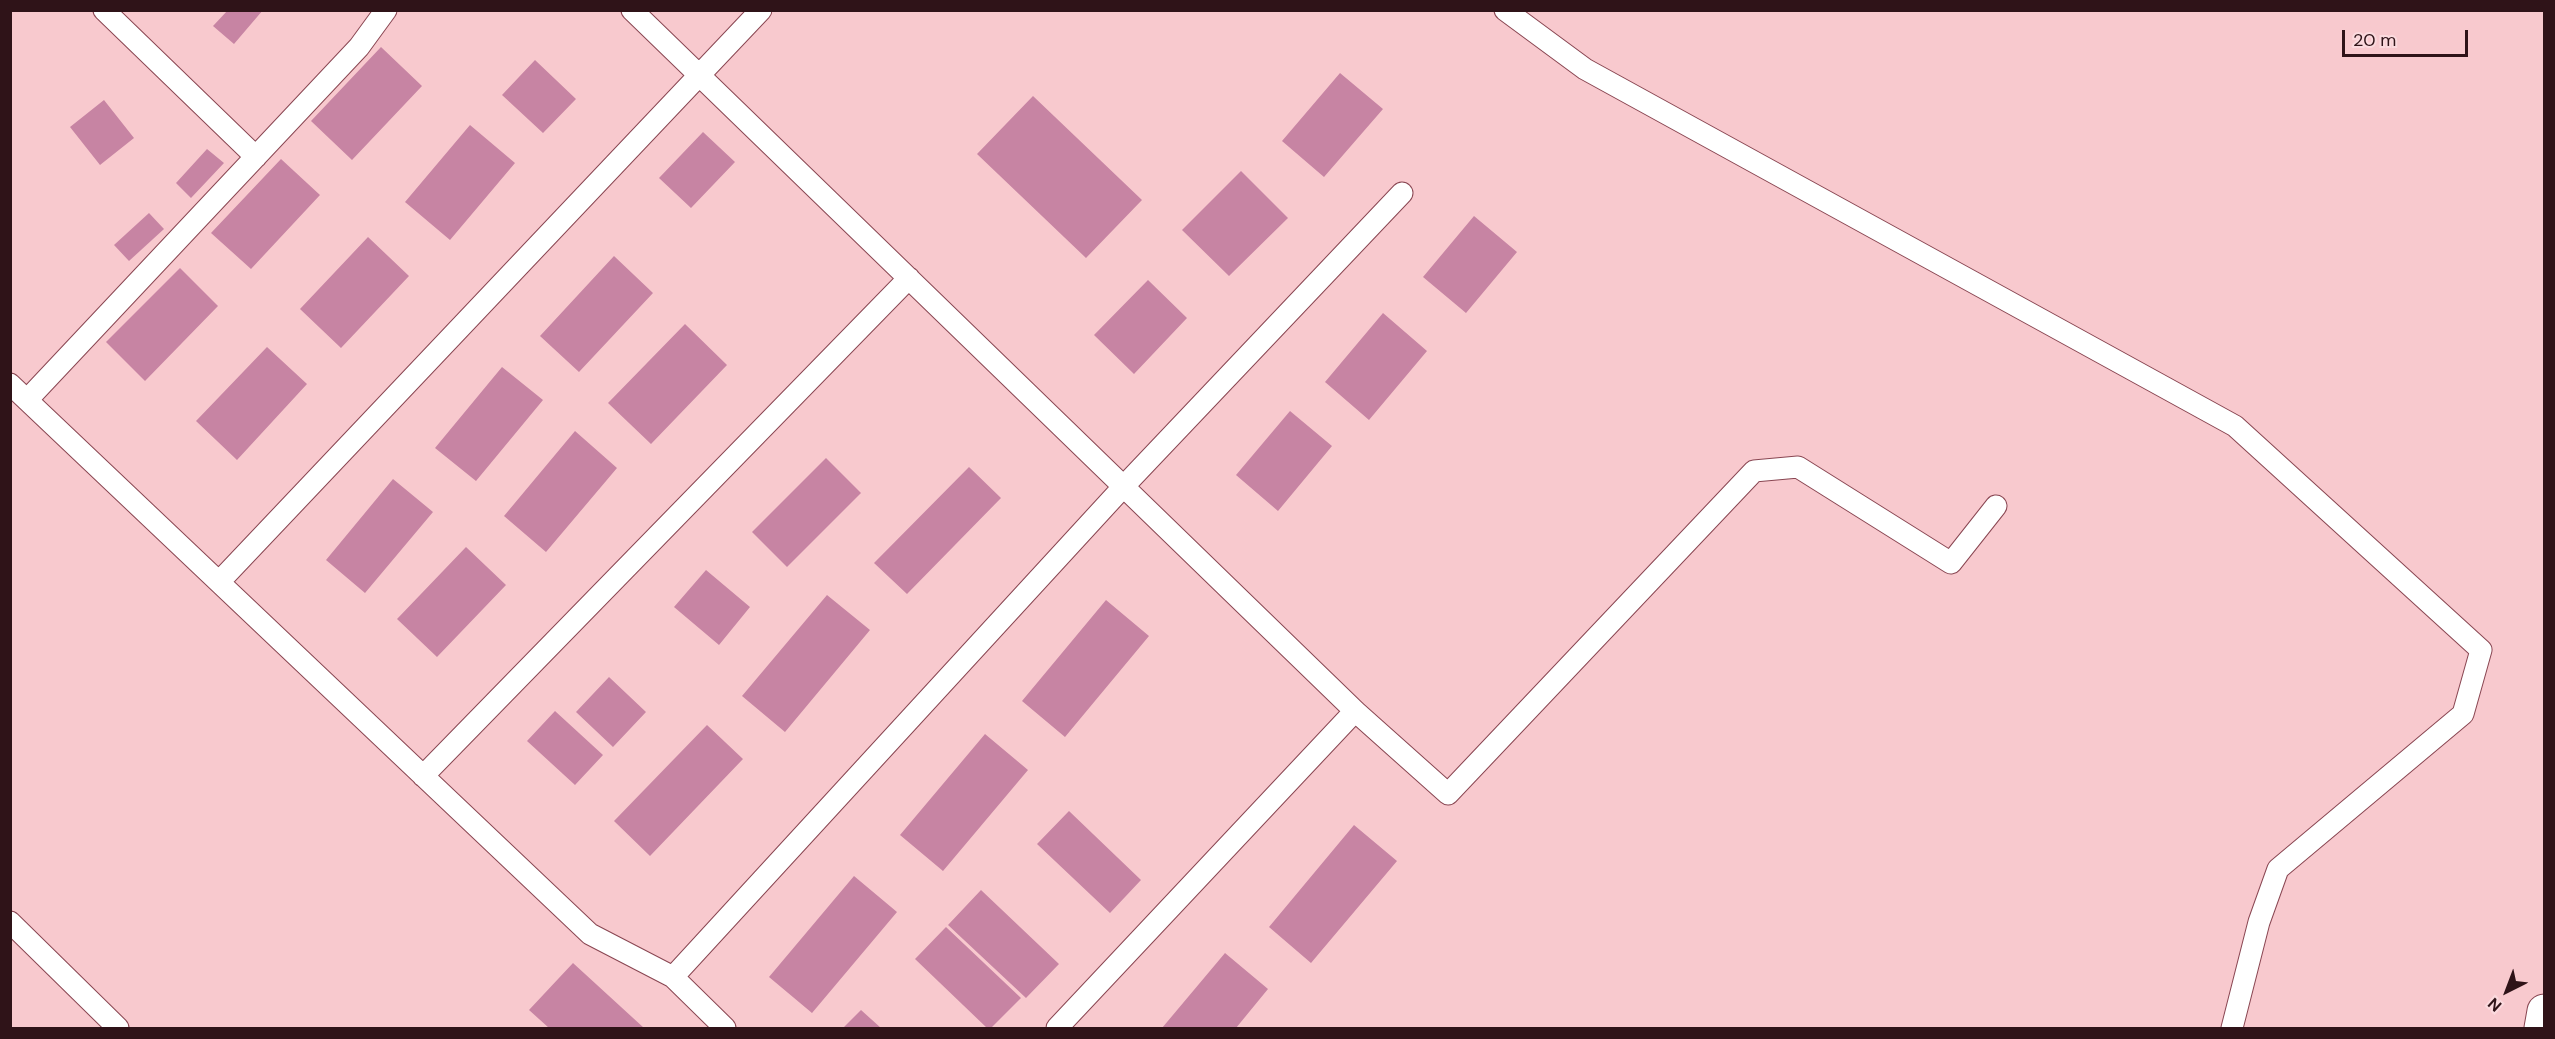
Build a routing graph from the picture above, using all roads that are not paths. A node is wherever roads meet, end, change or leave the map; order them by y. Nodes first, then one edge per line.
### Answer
1 (104, 10) edge
2 (386, 10) edge
3 (632, 10) edge
4 (761, 10) edge
5 (1505, 10) edge
6 (699, 76) junction
7 (256, 157) junction
8 (1402, 193) dead end
9 (909, 278) junction
10 (10, 384) edge
11 (27, 399) junction
12 (1124, 486) junction
13 (1996, 506) dead end
14 (219, 582) junction
15 (1355, 711) junction
16 (423, 776) junction
17 (10, 922) edge
18 (673, 977) junction
19 (2544, 1011) edge
20 (118, 1029) edge
21 (725, 1029) edge
22 (1057, 1029) edge
23 (2232, 1029) edge
24 (2541, 1029) edge

1 - 7 lane
2 - 7 lane
3 - 6 lane
4 - 6 lane
5 - 23 lane
6 - 9 lane
6 - 14 lane
7 - 11 lane
8 - 12 lane
9 - 12 lane
9 - 16 lane
10 - 11 lane
11 - 14 lane
12 - 15 lane
12 - 18 lane
13 - 15 lane
14 - 16 lane
15 - 22 lane
16 - 18 lane
17 - 20 lane
18 - 21 lane
19 - 24 street

